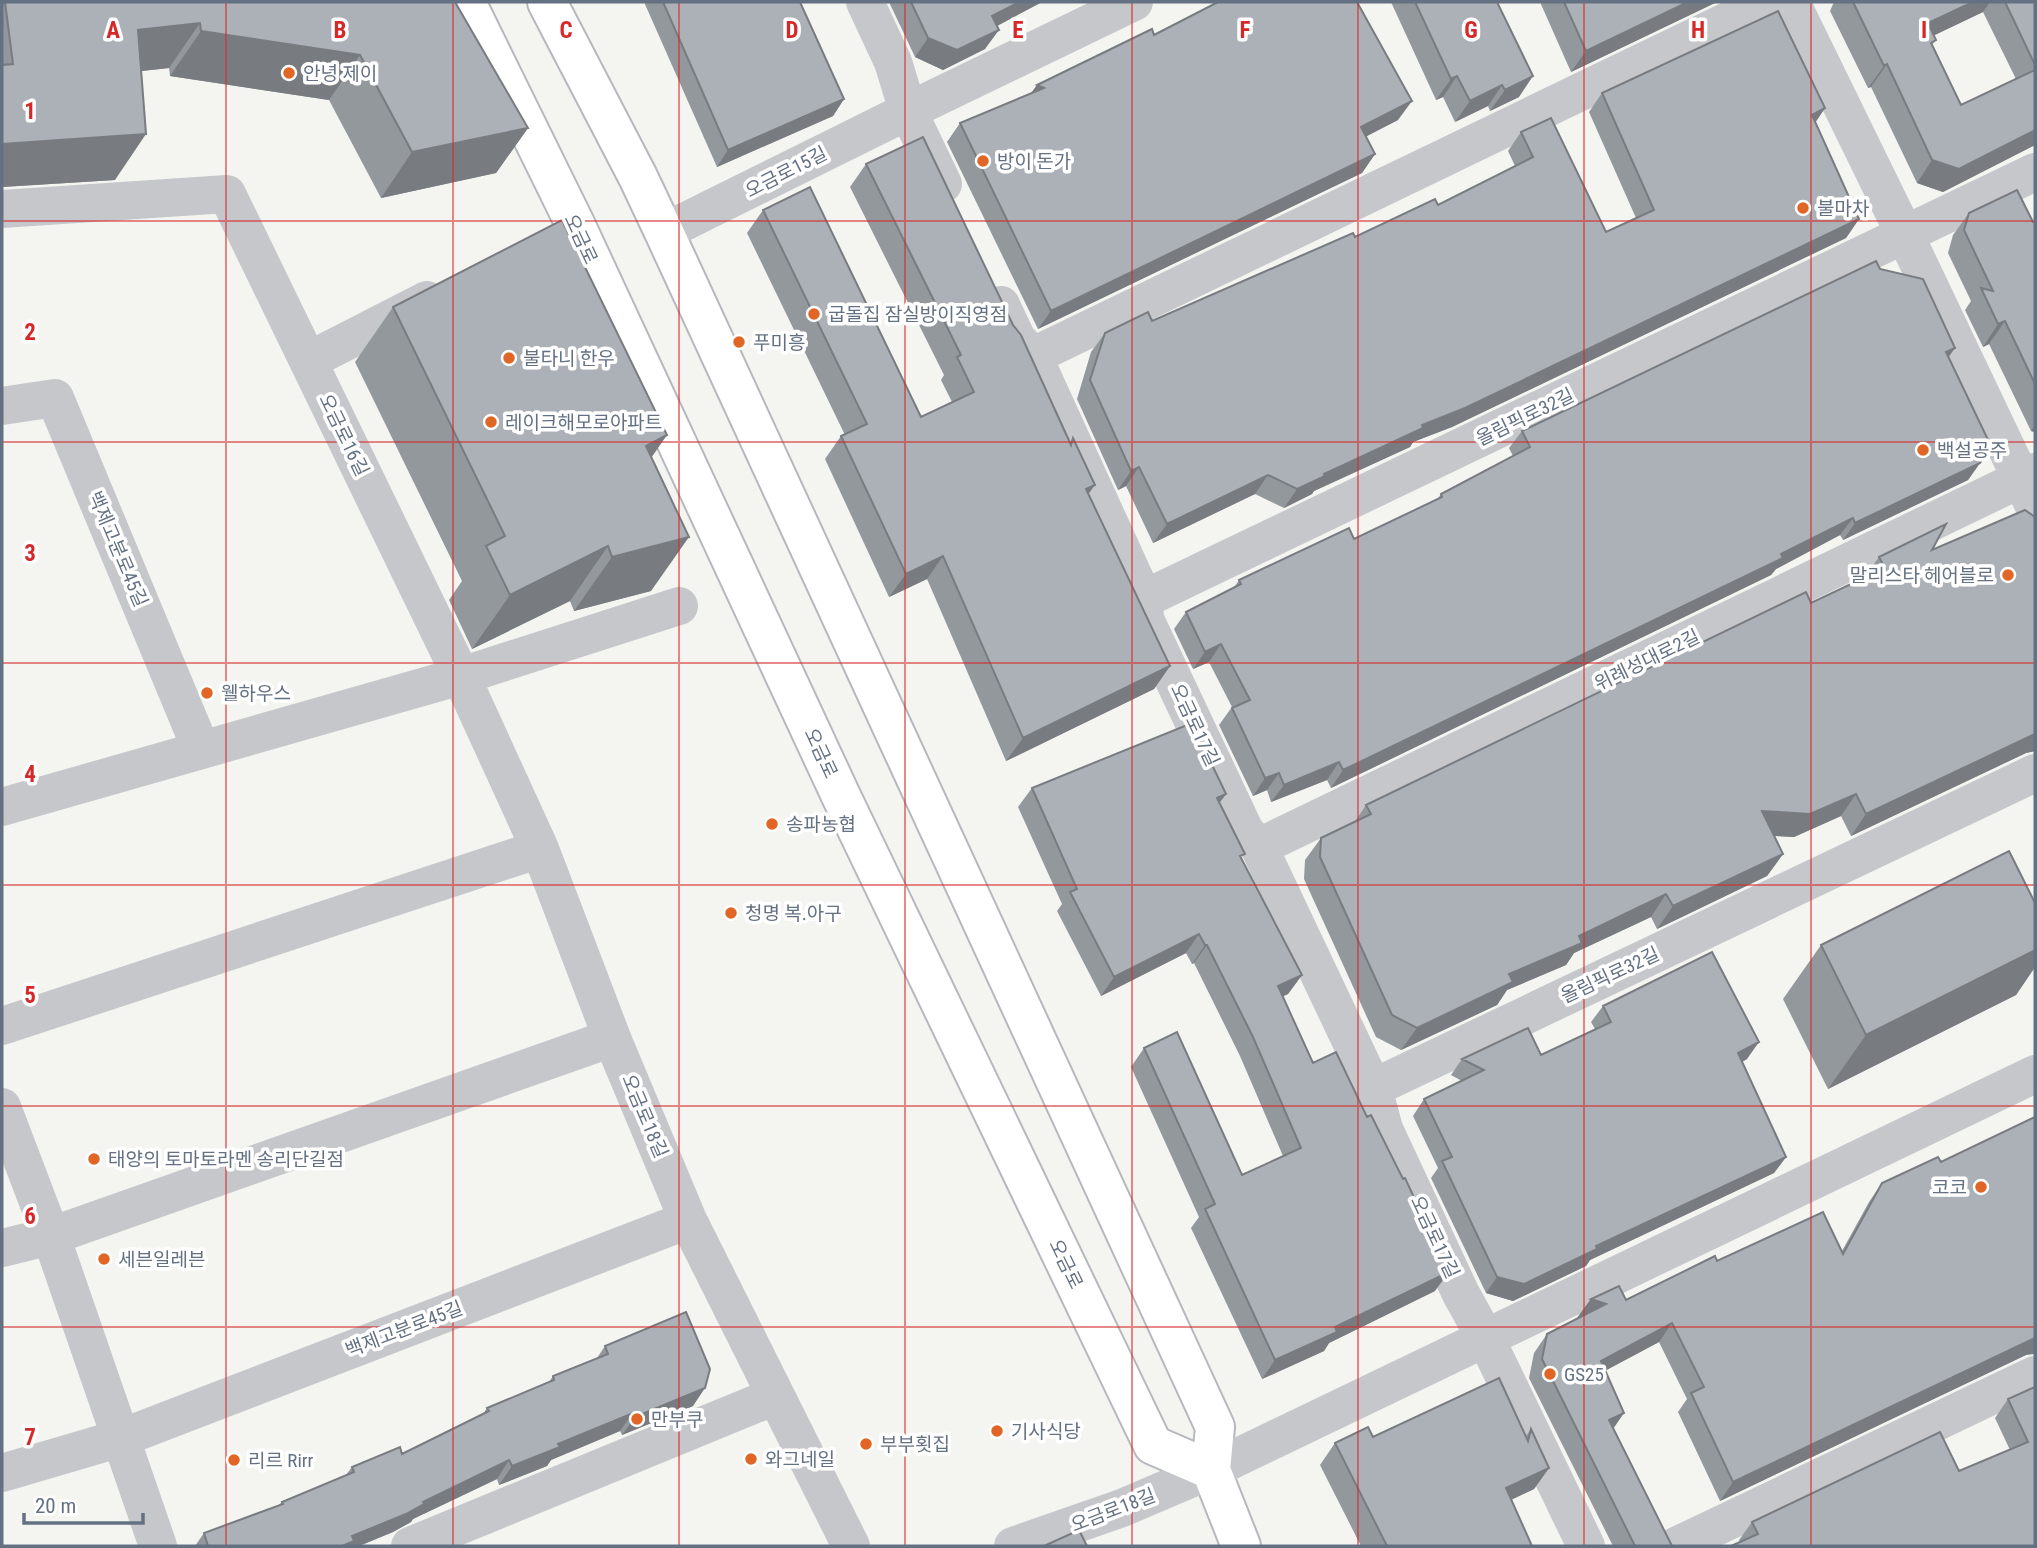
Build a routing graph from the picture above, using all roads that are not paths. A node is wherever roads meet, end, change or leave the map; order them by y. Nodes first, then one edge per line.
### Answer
1 (466, 2) edge
2 (547, 2) edge
3 (865, 2) edge
4 (1766, 2) edge
5 (1791, 2) edge
6 (1120, 5) edge
7 (908, 111) junction
8 (2035, 172) edge
9 (2, 209) edge
10 (960, 219) edge
11 (664, 232) junction
12 (1905, 234) junction
13 (988, 279) edge
14 (456, 285) edge
15 (1033, 356) junction
16 (308, 361) junction
17 (2, 405) edge
18 (2031, 486) edge
19 (1144, 599) junction
20 (679, 606) dead end
21 (461, 676) junction
22 (201, 750) junction
23 (2035, 773) edge
24 (2, 807) edge
25 (1259, 848) junction
26 (540, 849) junction
27 (2, 1026) edge
28 (612, 1038) junction
29 (2035, 1074) edge
30 (1373, 1088) junction
31 (2, 1107) edge
32 (688, 1220) junction
33 (51, 1236) junction
34 (2, 1248) edge
35 (1486, 1339) junction
36 (2035, 1375) edge
37 (775, 1396) junction
38 (121, 1438) junction
39 (1211, 1470) junction
40 (2, 1474) edge
41 (158, 1546) edge
42 (410, 1546) edge
43 (851, 1546) edge
44 (1013, 1546) edge
45 (1241, 1546) edge
46 (1586, 1546) edge
47 (1676, 1546) edge

1 - 39 main road, 오금로
2 - 11 main road
3 - 7 street
4 - 15 street
5 - 12 street
6 - 7 street, 오금로15길
7 - 10 street
7 - 11 street, 오금로15길
8 - 12 street, 올림픽로32길
9 - 16 street, 오금로16길
11 - 39 main road
12 - 18 street
12 - 19 street, 올림픽로32길
13 - 15 street, 오금로17길
14 - 16 street
15 - 19 street, 오금로17길
16 - 21 street, 오금로16길
17 - 22 street, 백제고분로45길
18 - 25 street, 위례성대로2길
19 - 25 street, 오금로17길
20 - 21 street
21 - 22 street
21 - 26 street, 오금로18길
22 - 24 street
23 - 30 street, 올림픽로32길
25 - 30 street, 오금로17길
26 - 27 street
26 - 28 street, 오금로18길
28 - 32 street, 오금로18길
28 - 33 street
29 - 35 street
30 - 35 street, 오금로17길
31 - 33 street
32 - 37 street, 오금로18길
32 - 38 street, 백제고분로45길
33 - 34 street
33 - 38 street
35 - 39 street
35 - 46 street
36 - 47 street
37 - 42 street
37 - 43 street, 오금로18길
38 - 40 street, 백제고분로45길
38 - 41 street
39 - 44 street, 오금로18길
39 - 45 main road

